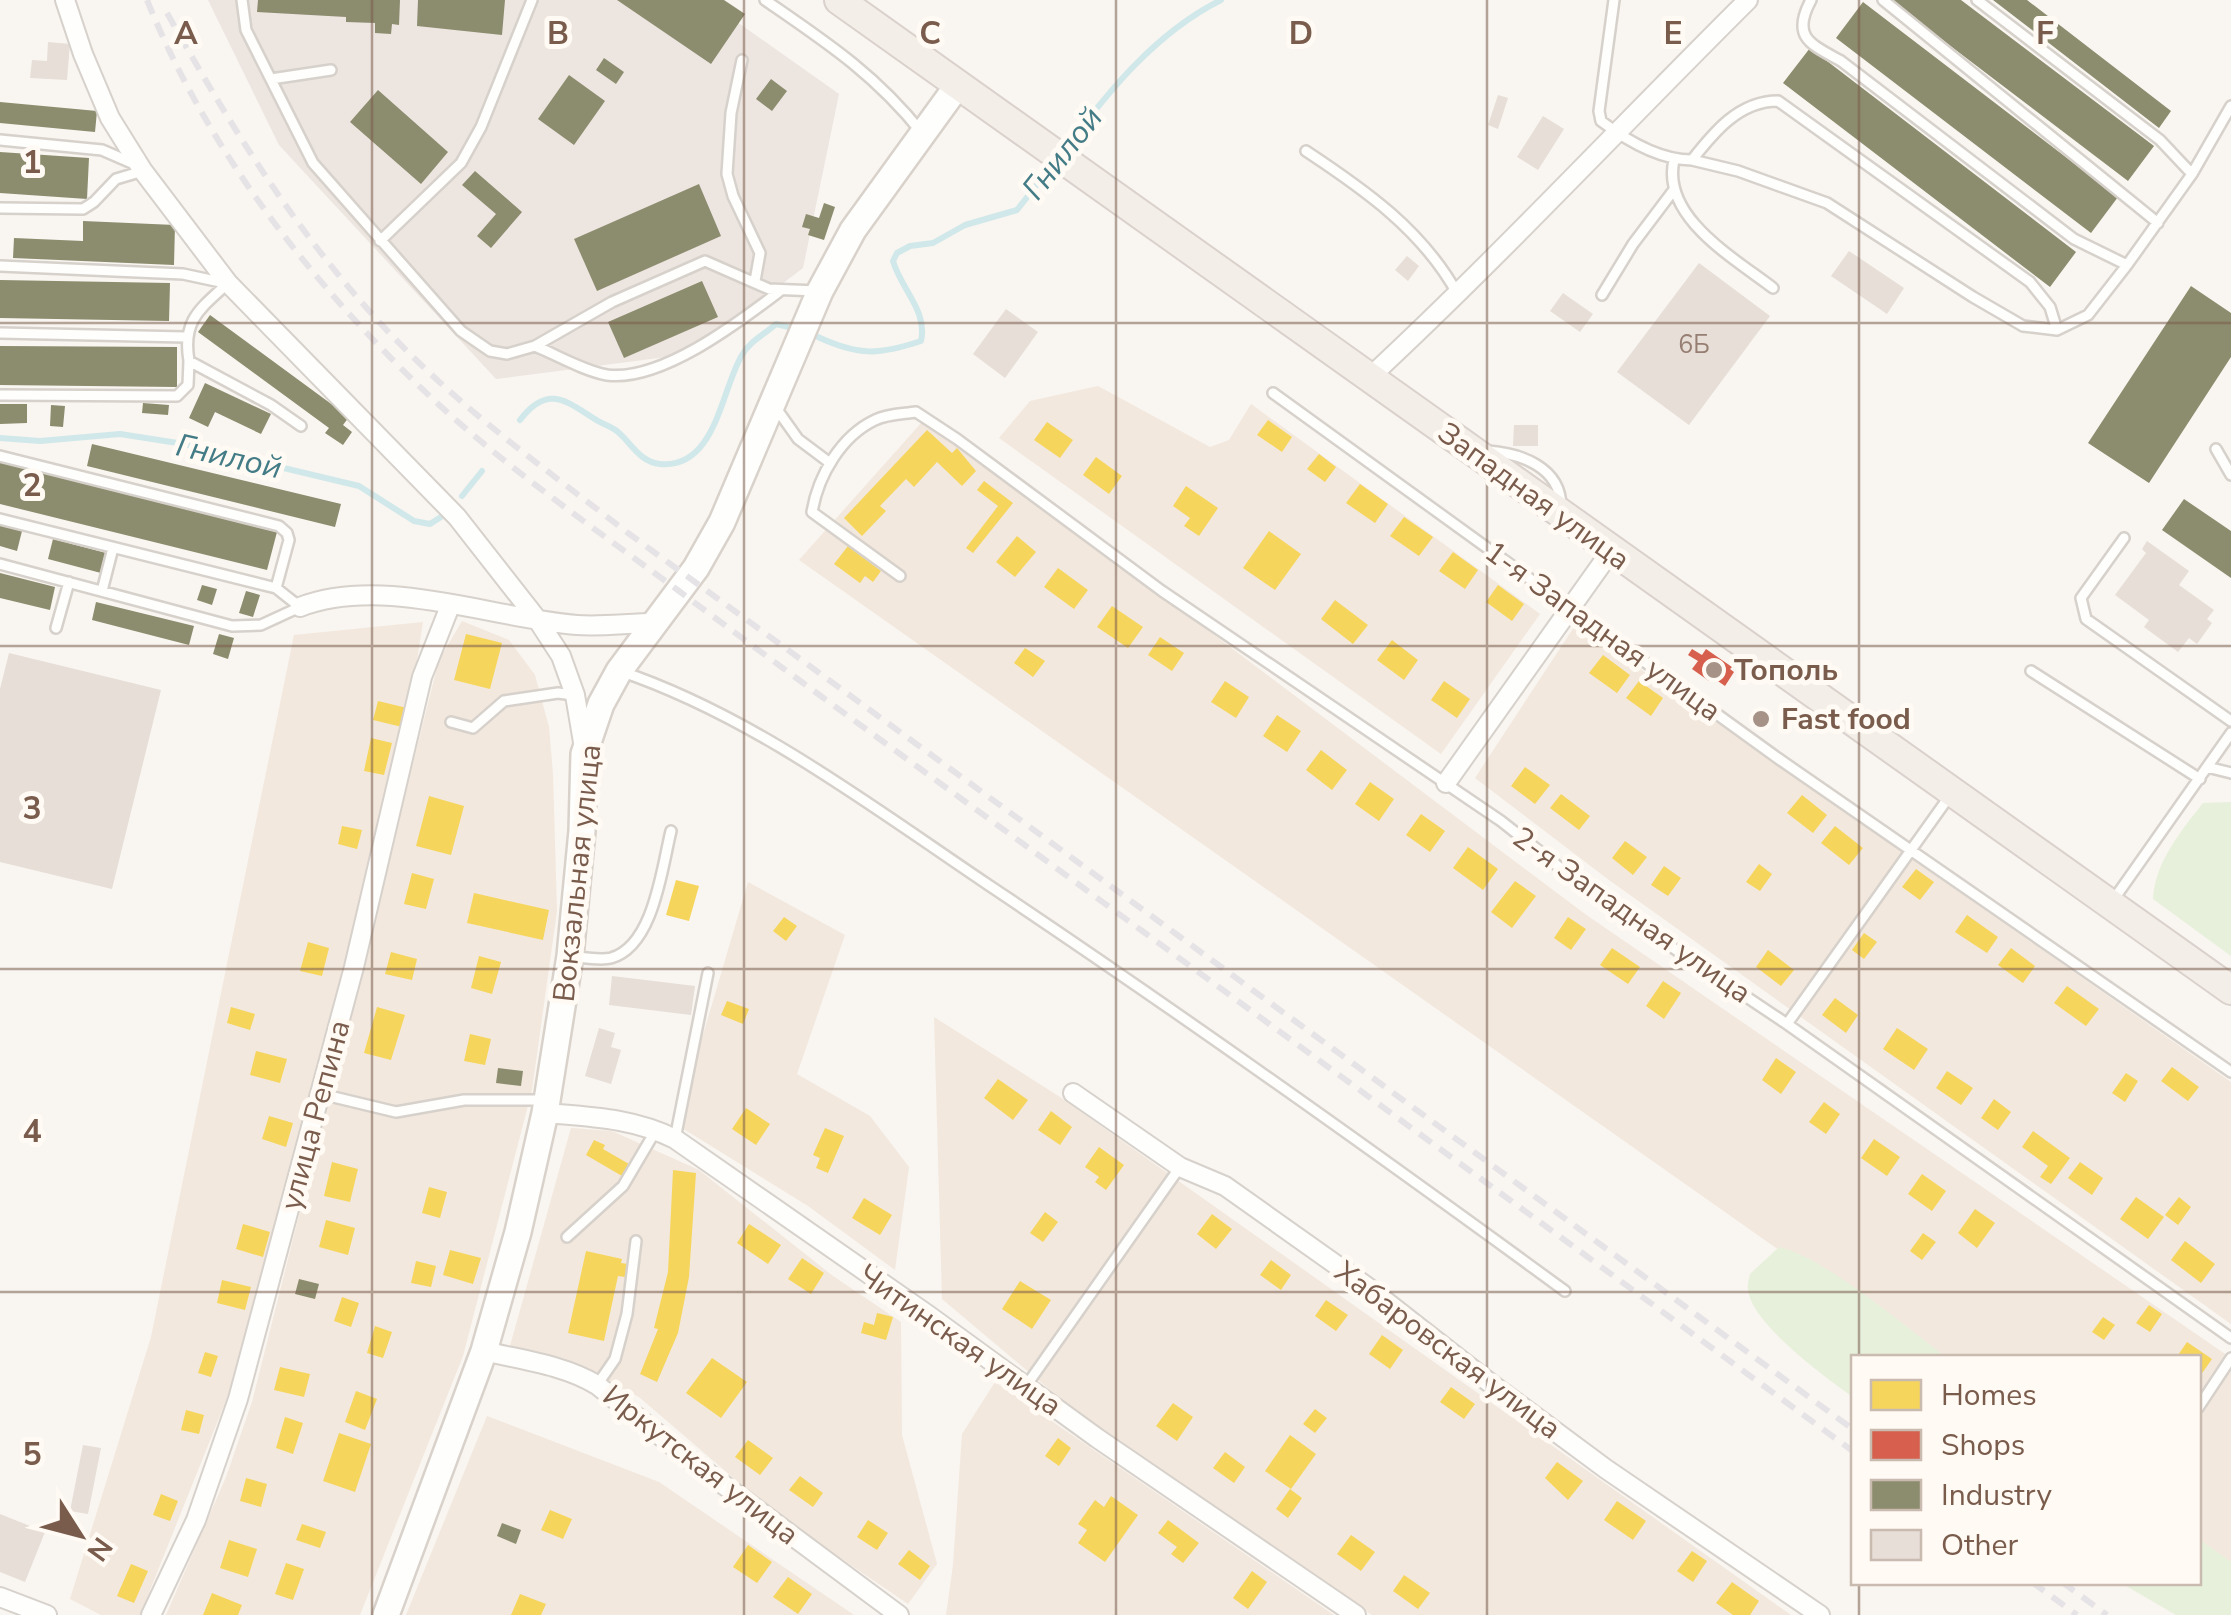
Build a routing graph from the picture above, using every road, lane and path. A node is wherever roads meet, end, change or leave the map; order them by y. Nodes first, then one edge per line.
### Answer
1 (65, 0) edge
2 (242, 0) edge
3 (532, 0) edge
4 (765, 0) edge
5 (839, 0) edge
6 (1614, 0) edge
7 (1748, 0) edge
8 (1811, 0) edge
9 (1883, 0) edge
10 (1977, 0) edge
11 (742, 60) dead end
12 (331, 70) dead end
13 (271, 78) junction
14 (958, 84) junction
15 (2231, 106) edge
16 (1615, 132) junction
17 (923, 134) junction
18 (0, 140) edge
19 (1306, 151) dead end
20 (1674, 160) junction
21 (1692, 160) junction
22 (143, 171) junction
23 (2192, 174) junction
24 (1673, 191) junction
25 (0, 208) edge
26 (2158, 222) junction
27 (380, 241) junction
28 (2127, 265) junction
29 (0, 266) edge
30 (755, 281) junction
31 (228, 283) junction
32 (1773, 288) dead end
33 (820, 290) junction
34 (780, 291) junction
35 (1458, 295) junction
36 (1602, 295) dead end
37 (2057, 330) junction
38 (0, 333) edge
39 (185, 337) junction
40 (535, 346) junction
41 (189, 360) junction
42 (1370, 377) junction
43 (1273, 392) dead end
44 (0, 396) edge
45 (774, 404) junction
46 (301, 426) dead end
47 (2216, 449) dead end
48 (0, 456) edge
49 (830, 462) junction
50 (2231, 475) edge
51 (0, 520) edge
52 (2124, 538) dead end
53 (114, 548) junction
54 (1612, 551) junction
55 (0, 564) edge
56 (900, 576) dead end
57 (69, 582) junction
58 (276, 588) junction
59 (102, 592) junction
60 (450, 606) junction
61 (1572, 606) junction
62 (300, 607) junction
63 (537, 619) junction
64 (655, 623) junction
65 (56, 628) dead end
66 (618, 671) junction
67 (2030, 671) dead end
68 (576, 695) junction
69 (2231, 721) edge
70 (451, 722) dead end
71 (2231, 733) edge
72 (584, 754) junction
73 (2207, 768) junction
74 (2230, 774) edge
75 (2200, 779) junction
76 (1446, 783) junction
77 (1953, 792) junction
78 (671, 831) dead end
79 (1912, 852) junction
80 (2110, 905) junction
81 (570, 956) junction
82 (708, 973) dead end
83 (2231, 990) edge
84 (1787, 1024) junction
85 (2231, 1072) edge
86 (1072, 1093) dead end
87 (321, 1094) junction
88 (546, 1107) junction
89 (656, 1130) junction
90 (675, 1140) junction
91 (1180, 1167) junction
92 (566, 1237) dead end
93 (636, 1241) dead end
94 (1565, 1290) dead end
95 (2231, 1338) edge
96 (484, 1351) junction
97 (2231, 1358) edge
98 (598, 1385) junction
99 (1026, 1386) junction
100 (2201, 1403) edge
101 (0, 1597) edge
102 (47, 1615) edge
103 (151, 1615) edge
104 (386, 1615) edge
105 (899, 1615) edge
106 (1356, 1615) edge
107 (1820, 1615) edge

1 - 22 street
2 - 13 lane
3 - 27 lane
4 - 17 lane
5 - 14 main road, Западная улица
6 - 16 lane
7 - 16 street
8 - 28 lane
9 - 26 lane
10 - 23 lane
11 - 30 lane
12 - 13 lane
13 - 27 lane
14 - 17 main road, Вокзальная улица
14 - 42 main road, Западная улица
15 - 23 lane
16 - 20 lane
16 - 35 street
17 - 33 main road, Вокзальная улица
18 - 22 lane
19 - 35 lane
20 - 21 lane
20 - 24 lane
21 - 37 lane
21 - 37 lane
22 - 25 lane
22 - 31 street
23 - 26 lane
24 - 32 lane
24 - 36 lane
26 - 28 lane
27 - 40 lane
28 - 37 lane
29 - 31 lane
30 - 34 lane
30 - 40 lane
31 - 39 lane
31 - 63 street
33 - 34 lane
33 - 45 main road, Вокзальная улица
34 - 40 lane
35 - 42 street
38 - 39 lane
39 - 41 lane
41 - 44 lane
41 - 46 lane
42 - 54 main road, Западная улица
43 - 61 lane, 1-я Западная улица
45 - 49 lane
45 - 64 main road, Вокзальная улица
47 - 50 lane
48 - 58 lane
49 - 56 lane
49 - 76 lane, 2-я Западная улица
51 - 53 lane
52 - 69 lane
53 - 58 lane
53 - 59 lane
54 - 61 street
54 - 77 main road, Западная улица
55 - 57 lane
57 - 59 lane
57 - 65 lane
58 - 62 lane
59 - 62 lane
60 - 62 street
60 - 63 street
60 - 87 street, улица Репина
61 - 76 street
61 - 79 lane, 1-я Западная улица
63 - 64 street
63 - 68 street
64 - 66 main road, Вокзальная улица
66 - 72 main road, Вокзальная улица
66 - 94 lane
67 - 75 lane
68 - 70 lane
68 - 72 street
71 - 73 lane
72 - 81 main road, Вокзальная улица
73 - 74 lane
73 - 75 lane
75 - 80 lane
76 - 84 lane, 2-я Западная улица
77 - 79 lane
77 - 80 main road, Западная улица
78 - 81 lane
79 - 84 lane
79 - 85 lane, 1-я Западная улица
80 - 83 main road, Западная улица
81 - 88 main road, Вокзальная улица
82 - 90 lane
84 - 95 lane, 2-я Западная улица
86 - 91 street, Хабаровская улица
87 - 88 lane
87 - 103 street, улица Репина
88 - 89 street, Читинская улица
88 - 96 main road, Вокзальная улица
89 - 90 street, Читинская улица
89 - 92 lane
90 - 99 street, Читинская улица
91 - 99 lane
91 - 107 street, Хабаровская улица
93 - 98 lane
96 - 98 street, Иркутская улица
96 - 104 main road, Вокзальная улица
97 - 100 lane
98 - 105 street, Иркутская улица
99 - 106 street, Читинская улица
101 - 102 street

